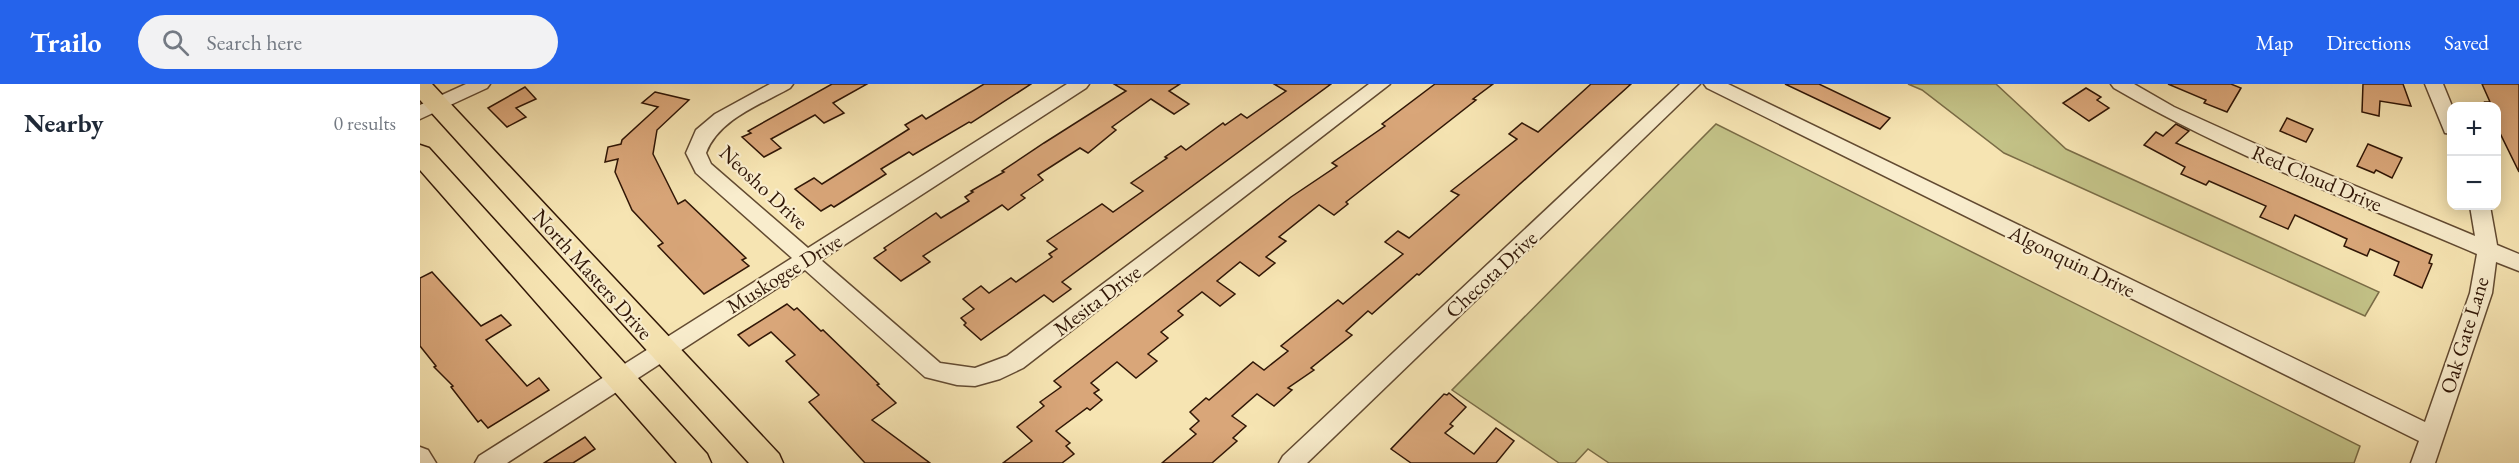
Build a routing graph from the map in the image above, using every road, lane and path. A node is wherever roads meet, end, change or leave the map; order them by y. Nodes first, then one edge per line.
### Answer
1 (481, 84) edge
2 (784, 84) edge
3 (1080, 84) edge
4 (1381, 84) edge
5 (1691, 84) edge
6 (1713, 84) edge
7 (2120, 84) edge
8 (2434, 84) edge
9 (420, 85) edge
10 (429, 109) edge
11 (2447, 118) edge
12 (420, 154) edge
13 (2481, 210) edge
14 (2488, 250) junction
15 (807, 258) junction
16 (2519, 263) edge
17 (662, 351) junction
18 (619, 378) junction
19 (2432, 436) junction
20 (420, 457) edge
21 (424, 463) edge
22 (488, 463) edge
23 (696, 463) edge
24 (768, 463) edge
25 (1291, 463) edge
26 (2423, 463) edge

1 - 10 street
2 - 15 street, Neosho Drive
3 - 15 street, Muskogee Drive
4 - 15 street, Mesita Drive
5 - 25 street, Checota Drive
6 - 19 street, Algonquin Drive
7 - 14 street, Red Cloud Drive
8 - 11 street
9 - 10 main road, North Masters Drive
10 - 17 main road, North Masters Drive
12 - 18 main road
13 - 14 street, Oak Gate Lane
14 - 16 street, Red Cloud Drive
14 - 19 street, Oak Gate Lane
15 - 17 street, Muskogee Drive
17 - 18 street, Muskogee Drive
17 - 24 main road, North Masters Drive
18 - 22 street, Muskogee Drive
18 - 23 main road
19 - 26 street, Oak Gate Lane
20 - 21 street

